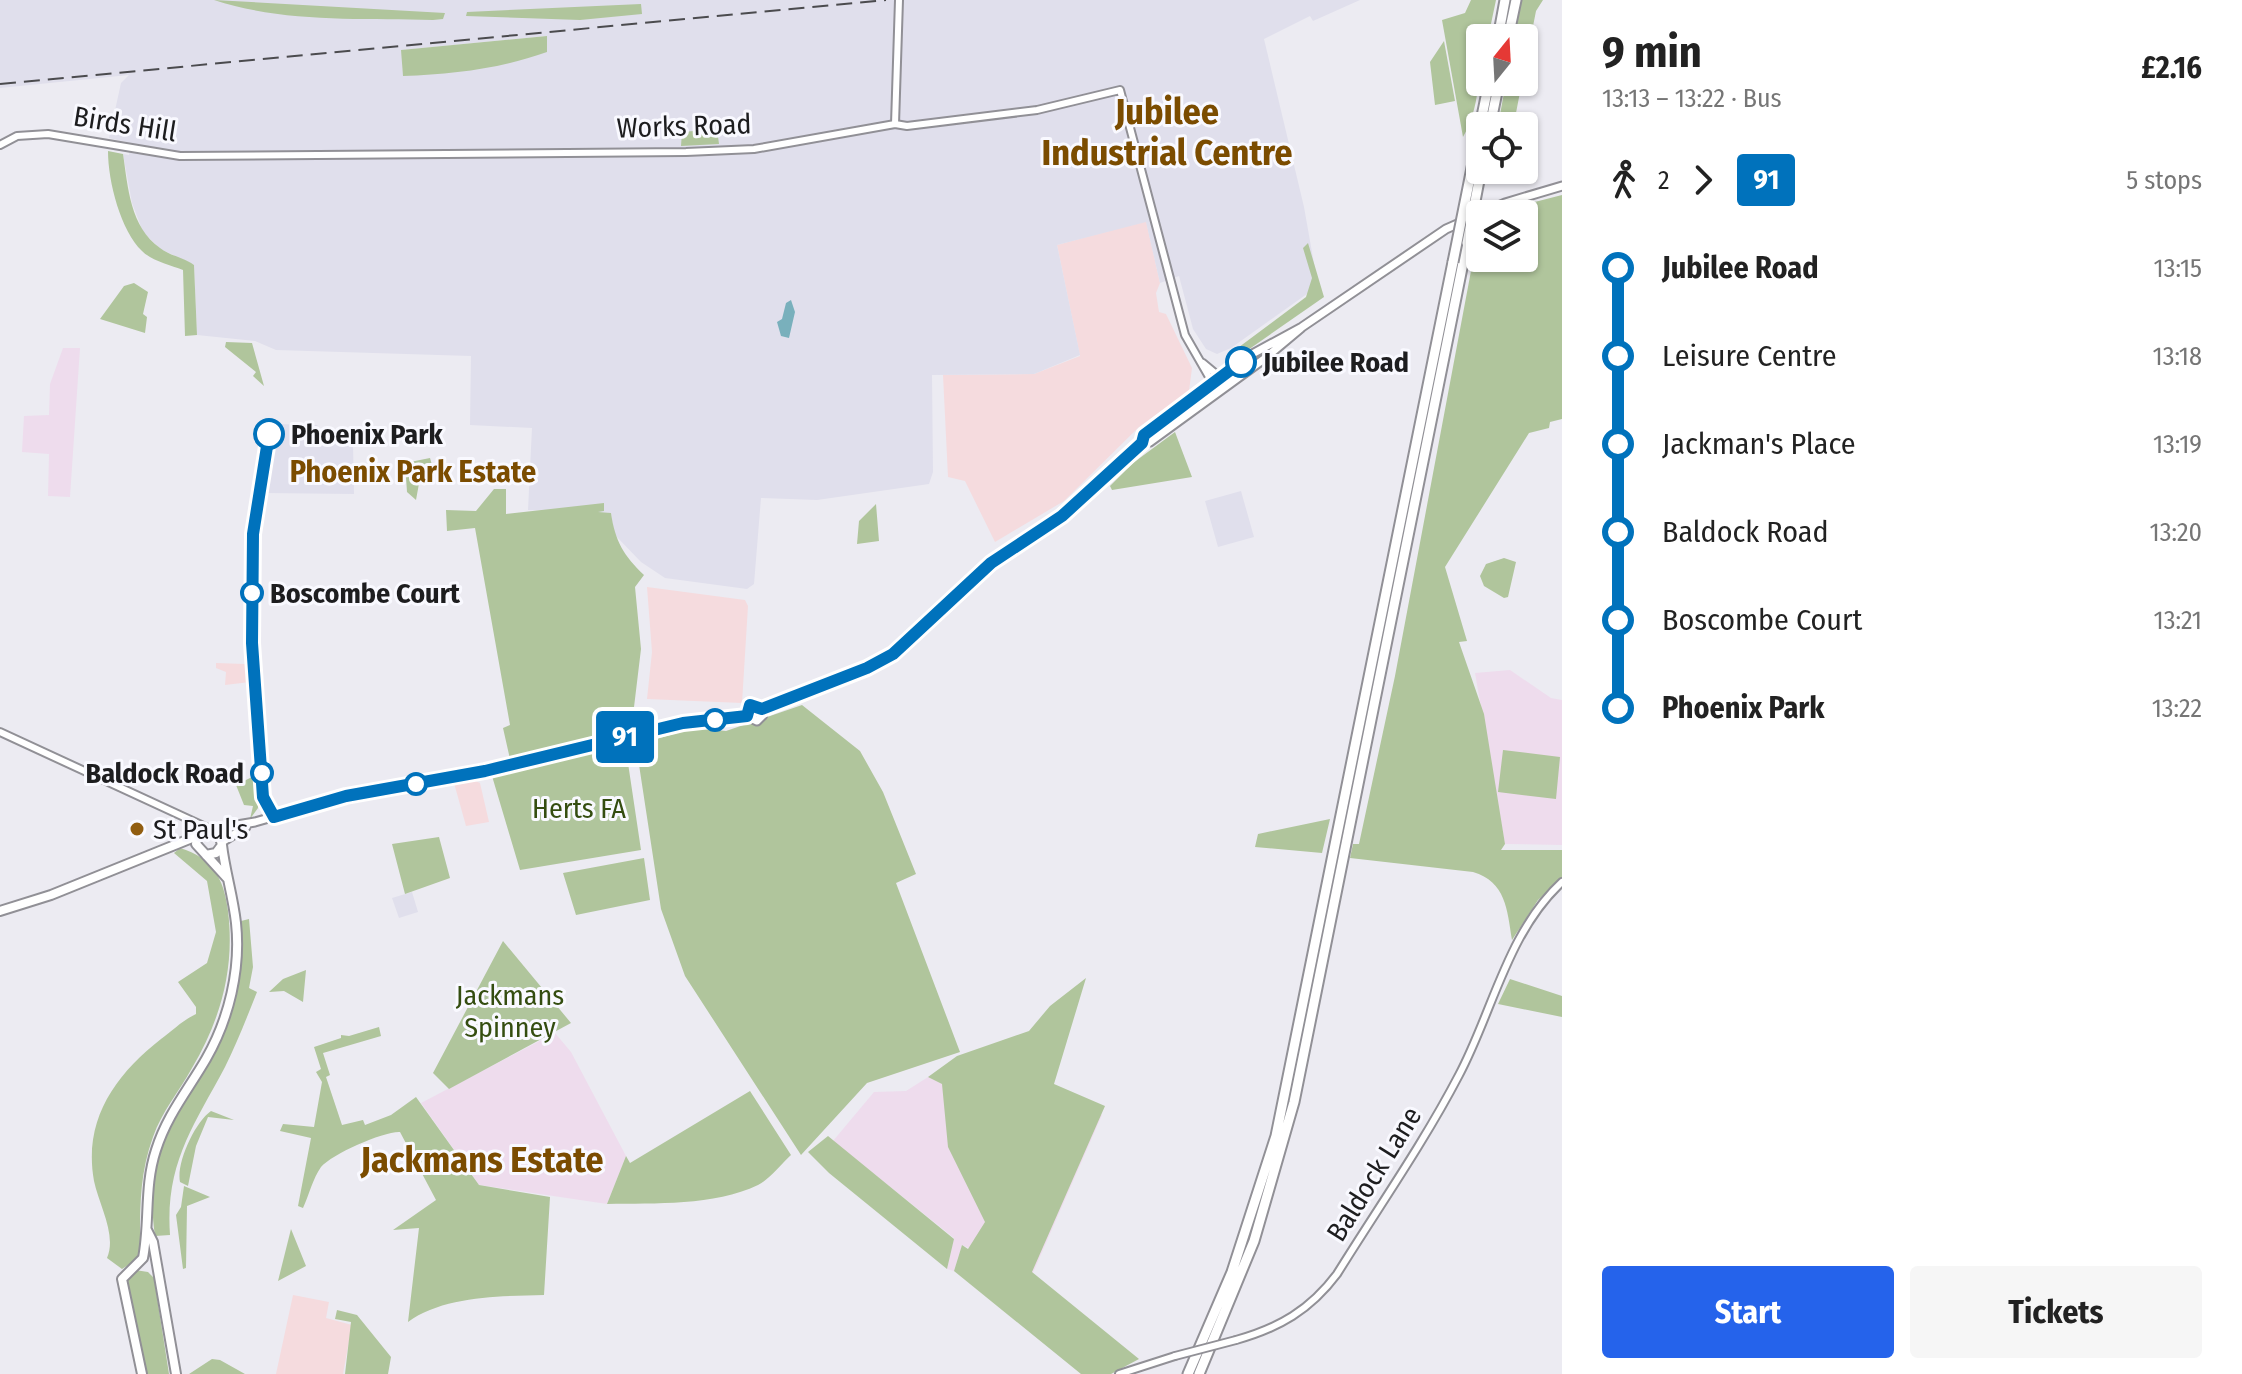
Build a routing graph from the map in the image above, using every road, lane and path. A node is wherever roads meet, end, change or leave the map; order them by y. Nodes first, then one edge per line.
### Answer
1 (1505, 0) edge
2 (1516, 0) edge
3 (899, 4) edge
4 (1501, 24) edge
5 (1511, 24) edge
6 (895, 124) junction
7 (0, 145) edge
8 (244, 155) joint
9 (1471, 184) edge
10 (1478, 184) edge
11 (1562, 186) edge
12 (1203, 363) junction
13 (1212, 382) junction
14 (1222, 382) junction
15 (1142, 443) junction
16 (0, 732) edge
17 (188, 819) junction
18 (255, 822) junction
19 (212, 829) junction
20 (198, 834) junction
21 (222, 843) junction
22 (172, 846) junction
23 (203, 853) junction
24 (228, 880) junction
25 (1562, 882) edge
26 (0, 911) edge
27 (147, 1230) junction
28 (136, 1266) junction
29 (156, 1271) junction
30 (142, 1374) edge
31 (176, 1374) edge
32 (1119, 1374) edge
33 (1188, 1374) edge
34 (1199, 1374) edge

1 - 4 highway
2 - 5 highway
3 - 6 street
6 - 8 street, Works Road
6 - 12 street, Works Road
7 - 8 street, Birds Hill
9 - 33 highway, bridge
10 - 34 highway, bridge
11 - 14 main road
12 - 13 street
12 - 14 street
13 - 14 main road
13 - 15 main road
14 - 15 main road
15 - 18 main road
16 - 17 street
17 - 19 street
17 - 20 street
18 - 19 main road
18 - 21 main road
19 - 20 main road
19 - 21 main road
20 - 22 main road
20 - 23 main road
21 - 23 main road
21 - 24 main road
22 - 23 main road
22 - 26 main road
23 - 24 main road
24 - 27 main road
25 - 32 street, Baldock Lane, bridge
27 - 28 main road
27 - 29 main road
28 - 29 main road
28 - 30 main road
29 - 31 main road

